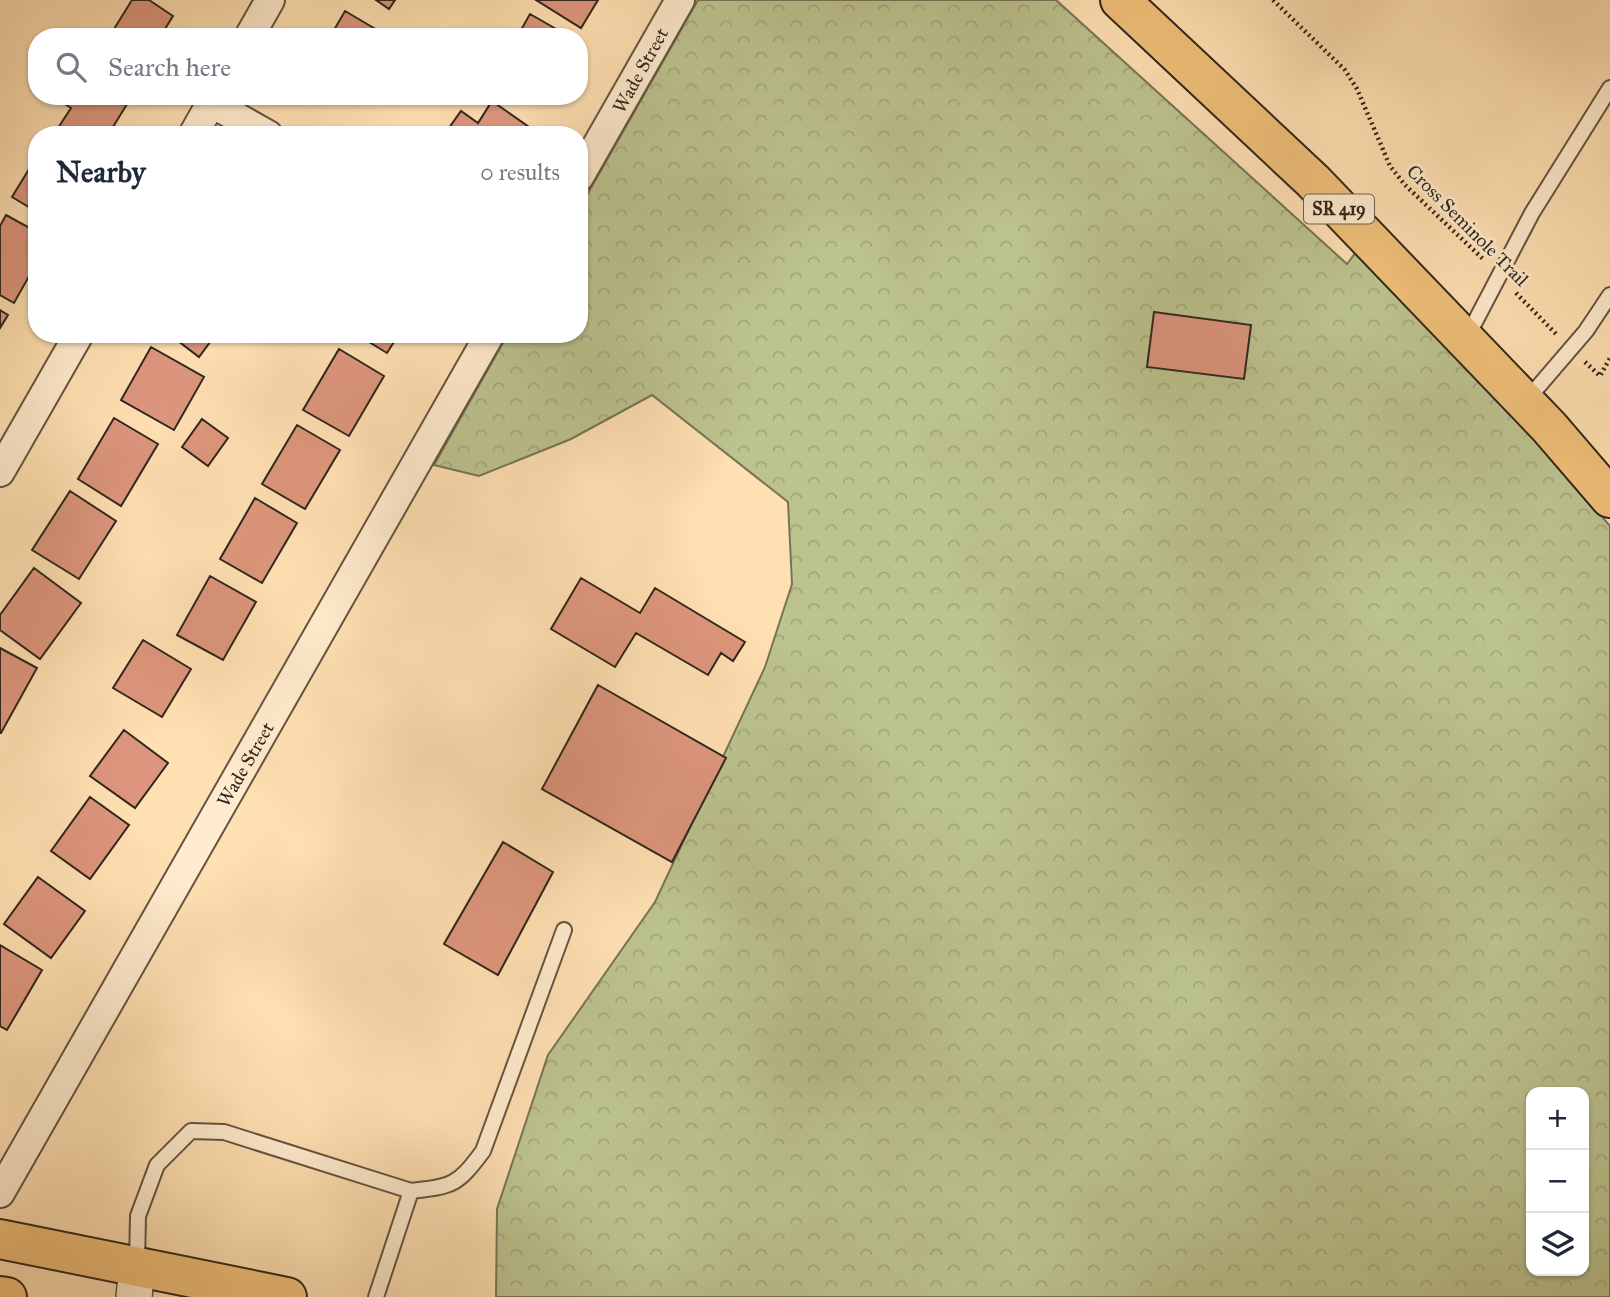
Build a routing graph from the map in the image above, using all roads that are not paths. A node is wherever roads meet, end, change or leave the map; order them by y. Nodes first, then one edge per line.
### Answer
1 (270, 0) edge
2 (680, 0) edge
3 (1120, 0) edge
4 (254, 28) edge
5 (1610, 88) edge
6 (211, 105) edge
7 (222, 105) edge
8 (198, 126) edge
9 (254, 126) edge
10 (588, 161) edge
11 (1610, 295) edge
12 (1465, 340) junction
13 (74, 343) edge
14 (485, 343) edge
15 (1525, 402) junction
16 (0, 472) edge
17 (1610, 498) edge
18 (564, 930) dead end
19 (411, 1191) junction
20 (0, 1193) edge
21 (0, 1239) edge
22 (136, 1281) edge
23 (0, 1296) edge
24 (7, 1297) edge
25 (287, 1297) edge
26 (376, 1297) edge

1 - 4 street
2 - 10 street, Wade Street
3 - 12 main road, SR 419
5 - 12 lane
6 - 8 street
7 - 9 street
11 - 15 lane
12 - 15 main road, SR 419
13 - 16 street
14 - 20 street, Wade Street
15 - 17 main road, SR 419
18 - 19 lane
19 - 22 lane
19 - 26 lane
21 - 22 main road
22 - 25 main road
23 - 24 main road

